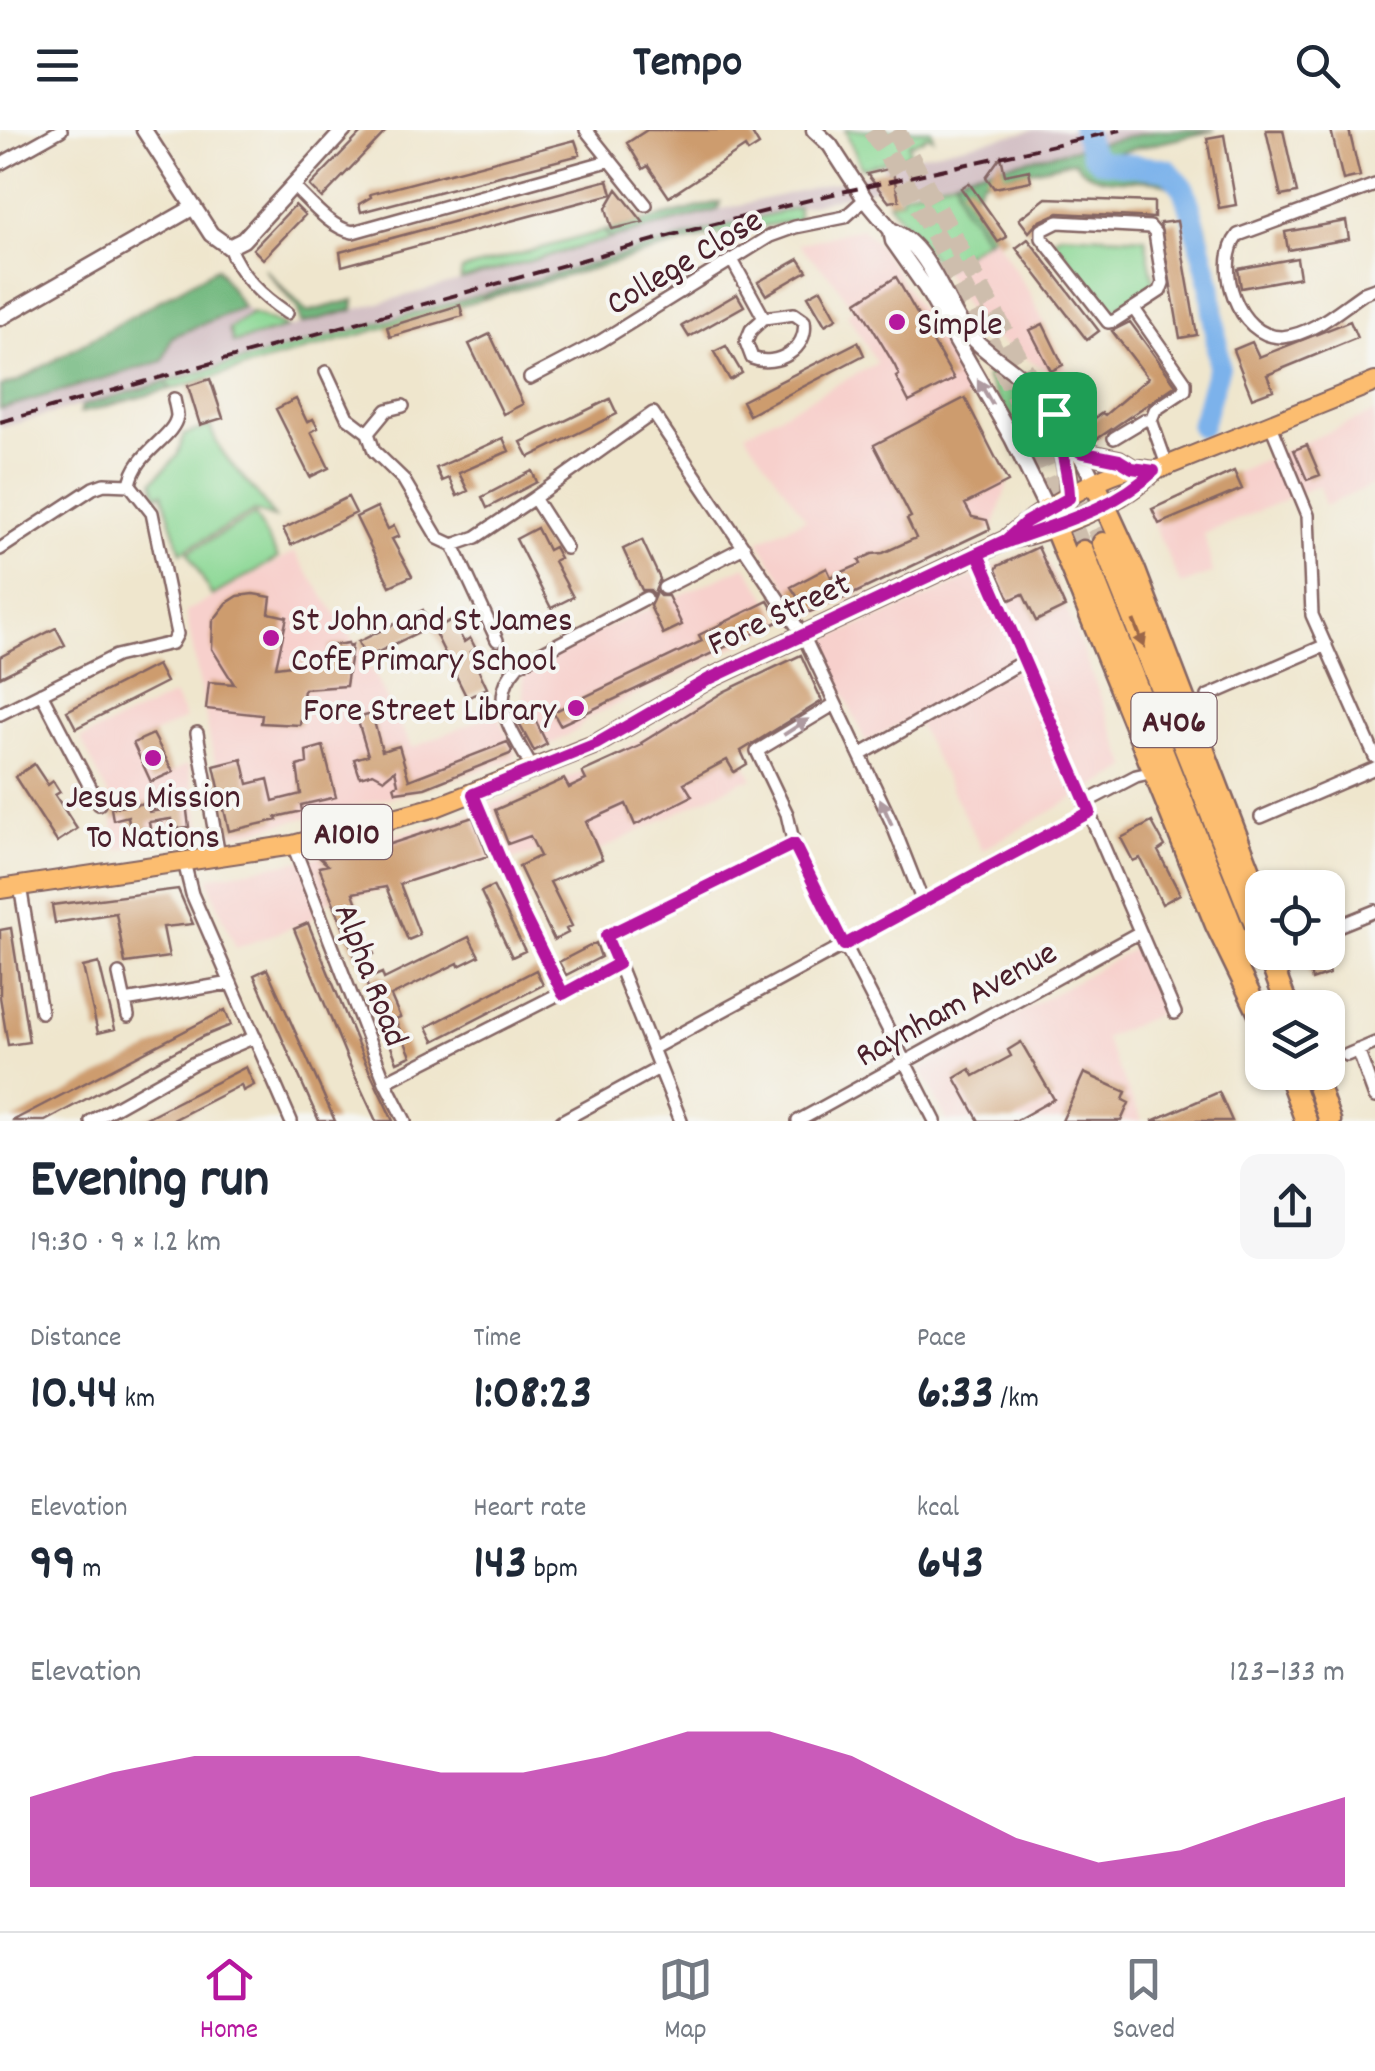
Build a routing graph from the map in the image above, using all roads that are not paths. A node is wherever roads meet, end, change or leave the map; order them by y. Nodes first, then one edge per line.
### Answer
1 (62, 130) edge
2 (144, 130) edge
3 (344, 130) edge
4 (586, 130) edge
5 (814, 130) edge
6 (830, 138) edge
7 (608, 161) junction
8 (0, 164) edge
9 (292, 185) junction
10 (1375, 185) edge
11 (865, 199) junction
12 (646, 206) dead end
13 (194, 207) junction
14 (891, 230) junction
15 (229, 247) junction
16 (732, 260) junction
17 (1375, 289) edge
18 (1134, 309) junction
19 (287, 313) dead end
20 (0, 318) edge
21 (764, 318) junction
22 (326, 372) dead end
23 (530, 378) dead end
24 (1375, 382) edge
25 (174, 400) dead end
26 (403, 406) dead end
27 (1054, 414) junction
28 (1151, 420) junction
29 (1270, 423) junction
30 (368, 433) junction
31 (1114, 438) dead end
32 (1080, 452) junction
33 (1132, 468) junction
34 (1160, 468) junction
35 (130, 485) junction
36 (1100, 494) junction
37 (534, 498) junction
38 (1069, 498) junction
39 (1051, 518) junction
40 (453, 545) junction
41 (744, 546) junction
42 (566, 548) dead end
43 (0, 549) edge
44 (978, 554) junction
45 (664, 588) dead end
46 (646, 598) dead end
47 (804, 637) junction
48 (497, 640) dead end
49 (1326, 646) junction
50 (1024, 661) junction
51 (42, 693) junction
52 (1208, 696) dead end
53 (835, 704) junction
54 (0, 714) edge
55 (197, 733) dead end
56 (860, 755) junction
57 (1375, 758) edge
58 (1375, 768) edge
59 (533, 770) junction
60 (1154, 772) junction
61 (473, 794) junction
62 (98, 804) dead end
63 (1088, 807) junction
64 (1261, 817) dead end
65 (794, 844) junction
66 (294, 845) junction
67 (219, 856) junction
68 (184, 862) junction
69 (1250, 870) edge
70 (20, 886) junction
71 (0, 888) edge
72 (924, 902) junction
73 (1245, 902) edge
74 (1375, 911) edge
75 (1345, 923) edge
76 (1140, 932) junction
77 (844, 945) junction
78 (1245, 959) edge
79 (618, 964) junction
80 (119, 974) dead end
81 (231, 983) junction
82 (1248, 990) edge
83 (563, 994) junction
84 (125, 1001) junction
85 (41, 1012) dead end
86 (1176, 1013) dead end
87 (128, 1016) dead end
88 (255, 1037) junction
89 (1375, 1043) edge
90 (652, 1049) junction
91 (903, 1061) junction
92 (659, 1068) junction
93 (385, 1082) junction
94 (1295, 1090) edge
95 (1319, 1090) edge
96 (1375, 1097) edge
97 (91, 1121) edge
98 (292, 1121) edge
99 (405, 1121) edge
100 (562, 1121) edge
101 (681, 1121) edge
102 (798, 1121) edge
103 (935, 1121) edge
104 (1306, 1121) edge
105 (1330, 1121) edge

1 - 8 street
2 - 13 street
3 - 9 street
4 - 7 street
5 - 6 street
6 - 11 street
7 - 9 street
7 - 12 street
9 - 15 street
10 - 17 street
11 - 14 street
11 - 16 street, College Close
13 - 15 street
13 - 20 street
14 - 27 street
39 -> 14 street
15 - 19 street
16 - 21 street
16 - 23 street, College Close
18 - 18 street
18 - 28 street
21 - 21 street
22 - 30 street
24 - 29 main road, Fore Street / A1010
25 - 35 street
26 - 30 street
27 - 32 street
27 - 38 main road
28 - 31 street
28 - 34 street
29 - 34 main road, Fore Street / A1010
29 - 49 street
30 - 40 street
32 - 33 main road
32 - 36 street
33 - 34 main road, Fore Street / A1010
33 - 36 main road, Fore Street / A1010
34 - 36 main road, Fore Street / A1010
35 - 43 street
35 - 51 street
36 - 38 main road, Fore Street / A1010
36 - 39 main road, Fore Street / A1010
36 - 69 highway, A406
37 - 40 street
37 - 41 street
37 - 42 street
38 - 39 main road
39 - 44 main road, Fore Street / A1010
39 - 60 highway, A406
40 - 48 street
41 - 45 street
41 - 47 street
44 - 47 main road, Fore Street / A1010
44 - 50 street
46 - 59 street
47 - 53 street
47 - 59 main road, Fore Street / A1010
49 - 52 street
49 - 57 street
50 - 56 street
50 - 63 street
51 - 54 street
51 - 62 street
53 - 56 street
65 -> 53 street
55 - 67 street
72 -> 56 street
58 - 64 street
59 - 61 main road, Fore Street / A1010
60 - 63 street
60 - 82 highway, A406
61 - 66 main road, Fore Street / A1010
61 - 83 street
63 - 72 street
63 - 76 street
65 - 77 street
65 - 79 street
66 - 67 main road, Fore Street / A1010
66 - 93 street, Alpha Road
67 - 68 main road, Fore Street / A1010
68 - 70 main road, Fore Street / A1010
68 - 81 street
70 - 71 main road, Fore Street / A1010
70 - 85 street
72 - 77 street
78 -> 73 highway, A406
74 - 75 street
76 - 86 street
76 - 91 street, Raynham Avenue
77 - 90 street
77 - 91 street
79 - 83 street
79 - 90 street
80 - 84 street
81 - 84 street
81 - 88 street
83 - 93 street
84 - 87 street
88 - 97 street
88 - 98 street
89 - 96 street
90 - 92 street
91 - 102 street, Raynham Avenue
91 - 103 street
92 - 100 street
92 - 101 street
93 - 99 street, Alpha Road
94 - 104 highway
95 - 105 highway

